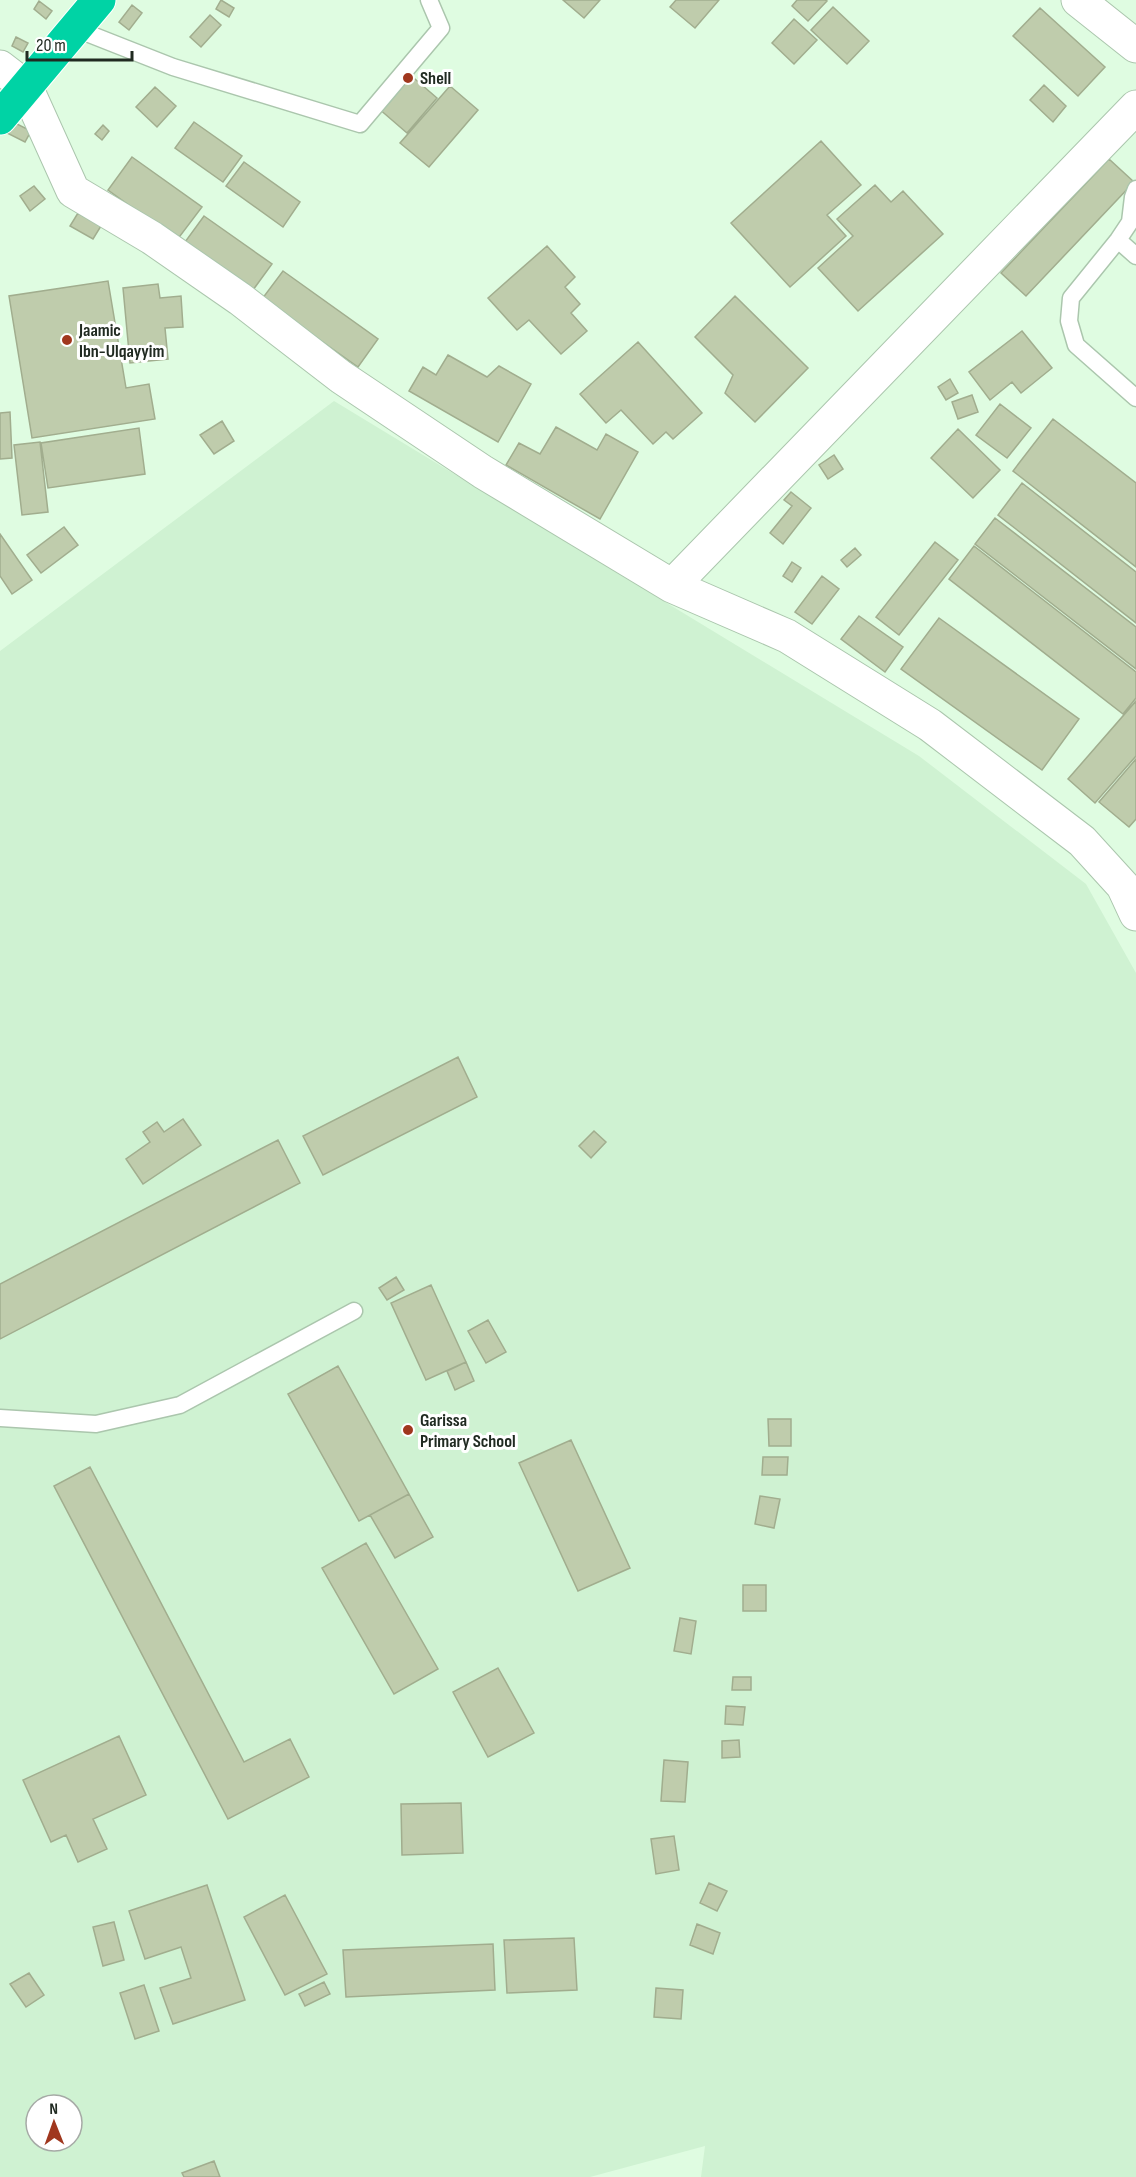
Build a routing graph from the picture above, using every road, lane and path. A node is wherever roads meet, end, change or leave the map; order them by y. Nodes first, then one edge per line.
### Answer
1 (99, 0) edge
2 (429, 0) edge
3 (1078, 0) edge
4 (74, 28) junction
5 (1136, 46) edge
6 (0, 67) edge
7 (26, 87) junction
8 (1136, 107) edge
9 (0, 118) edge
10 (1136, 189) edge
11 (1118, 240) junction
12 (1136, 256) edge
13 (1136, 398) edge
14 (672, 586) junction
15 (1136, 914) edge
16 (354, 1311) dead end
17 (0, 1418) edge

1 - 4 highway
2 - 4 lane
3 - 5 street
4 - 7 highway
6 - 7 street
7 - 9 highway
7 - 14 street
8 - 14 street
10 - 11 lane
11 - 12 lane
11 - 13 lane
14 - 15 street
16 - 17 lane

